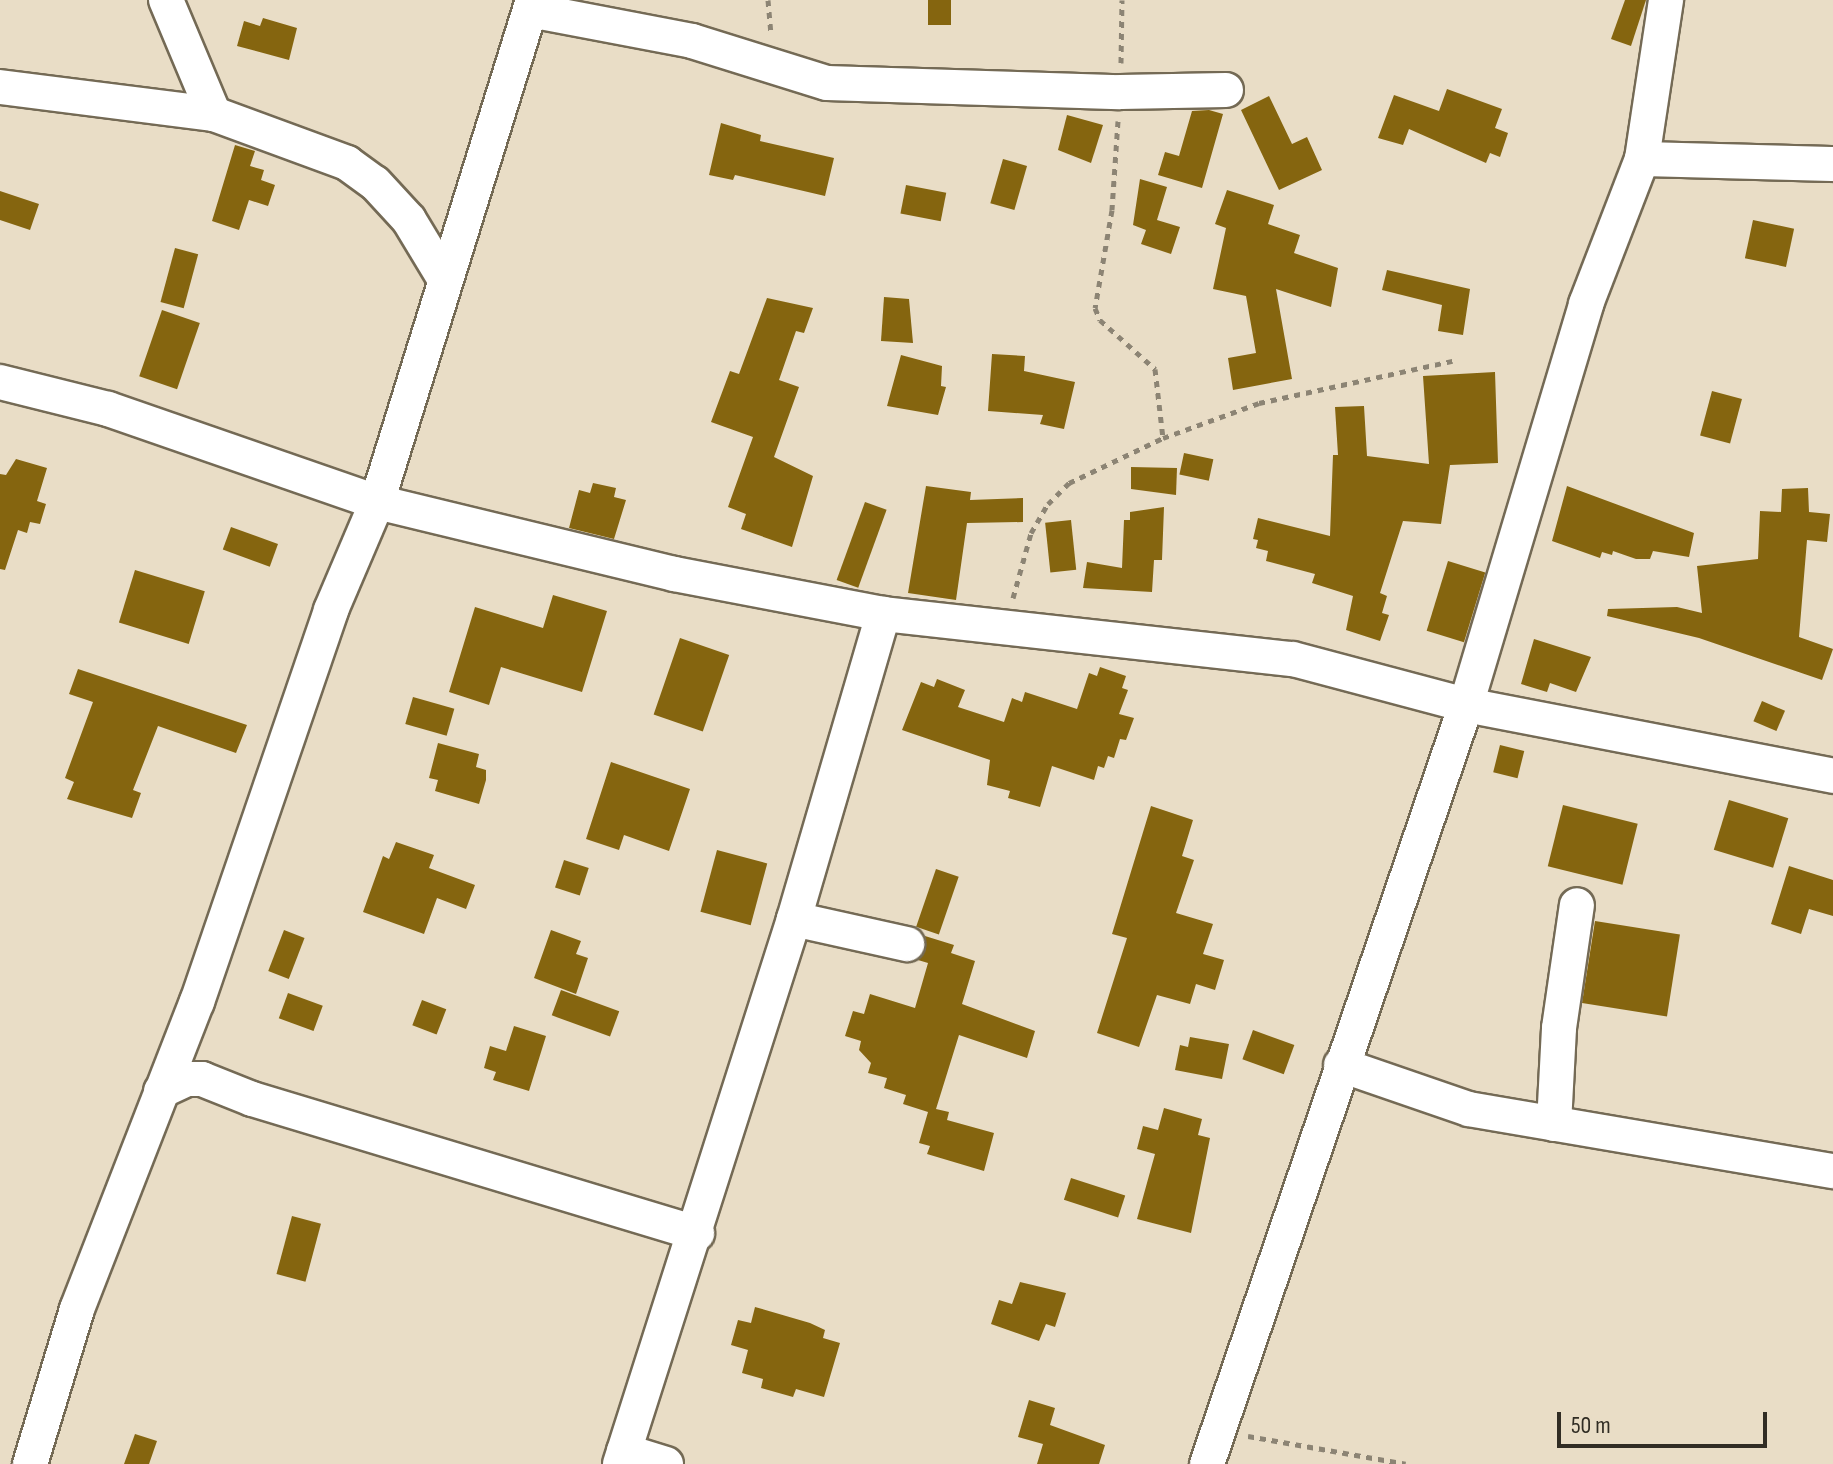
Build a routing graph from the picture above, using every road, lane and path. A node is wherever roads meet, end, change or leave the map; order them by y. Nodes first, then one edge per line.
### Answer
1 (166, 0) edge
2 (1122, 0) edge
3 (1666, 0) edge
4 (531, 5) edge
5 (0, 87) edge
6 (1226, 90) dead end
7 (1120, 92) junction
8 (214, 114) junction
9 (1642, 159) junction
10 (1833, 164) edge
11 (444, 278) junction
12 (1452, 361) dead end
13 (0, 382) edge
14 (1163, 438) junction
15 (377, 502) junction
16 (883, 614) junction
17 (1006, 626) junction
18 (1466, 705) junction
19 (1833, 776) edge
20 (1577, 905) dead end
21 (794, 919) junction
22 (907, 944) dead end
23 (1341, 1065) junction
24 (161, 1091) junction
25 (1554, 1124) junction
26 (1833, 1171) edge
27 (697, 1233) junction
28 (1219, 1431) junction
29 (622, 1458) edge
30 (30, 1464) edge
31 (666, 1464) edge
32 (1207, 1464) edge
33 (1406, 1464) edge

1 - 8 street
2 - 7 path
3 - 9 street
4 - 7 street
4 - 11 street
5 - 8 street
6 - 7 street
7 - 14 path
8 - 11 street
9 - 10 street
9 - 18 street
11 - 15 street
12 - 14 path
13 - 15 street
14 - 17 path
15 - 16 street
15 - 24 street
16 - 17 street
16 - 21 street
17 - 18 street
18 - 19 street
18 - 23 street
20 - 25 street
21 - 22 street
21 - 27 street
23 - 25 street
23 - 28 street
24 - 27 street
24 - 30 street
25 - 26 street
27 - 29 street
28 - 32 street
28 - 33 path
29 - 31 street

